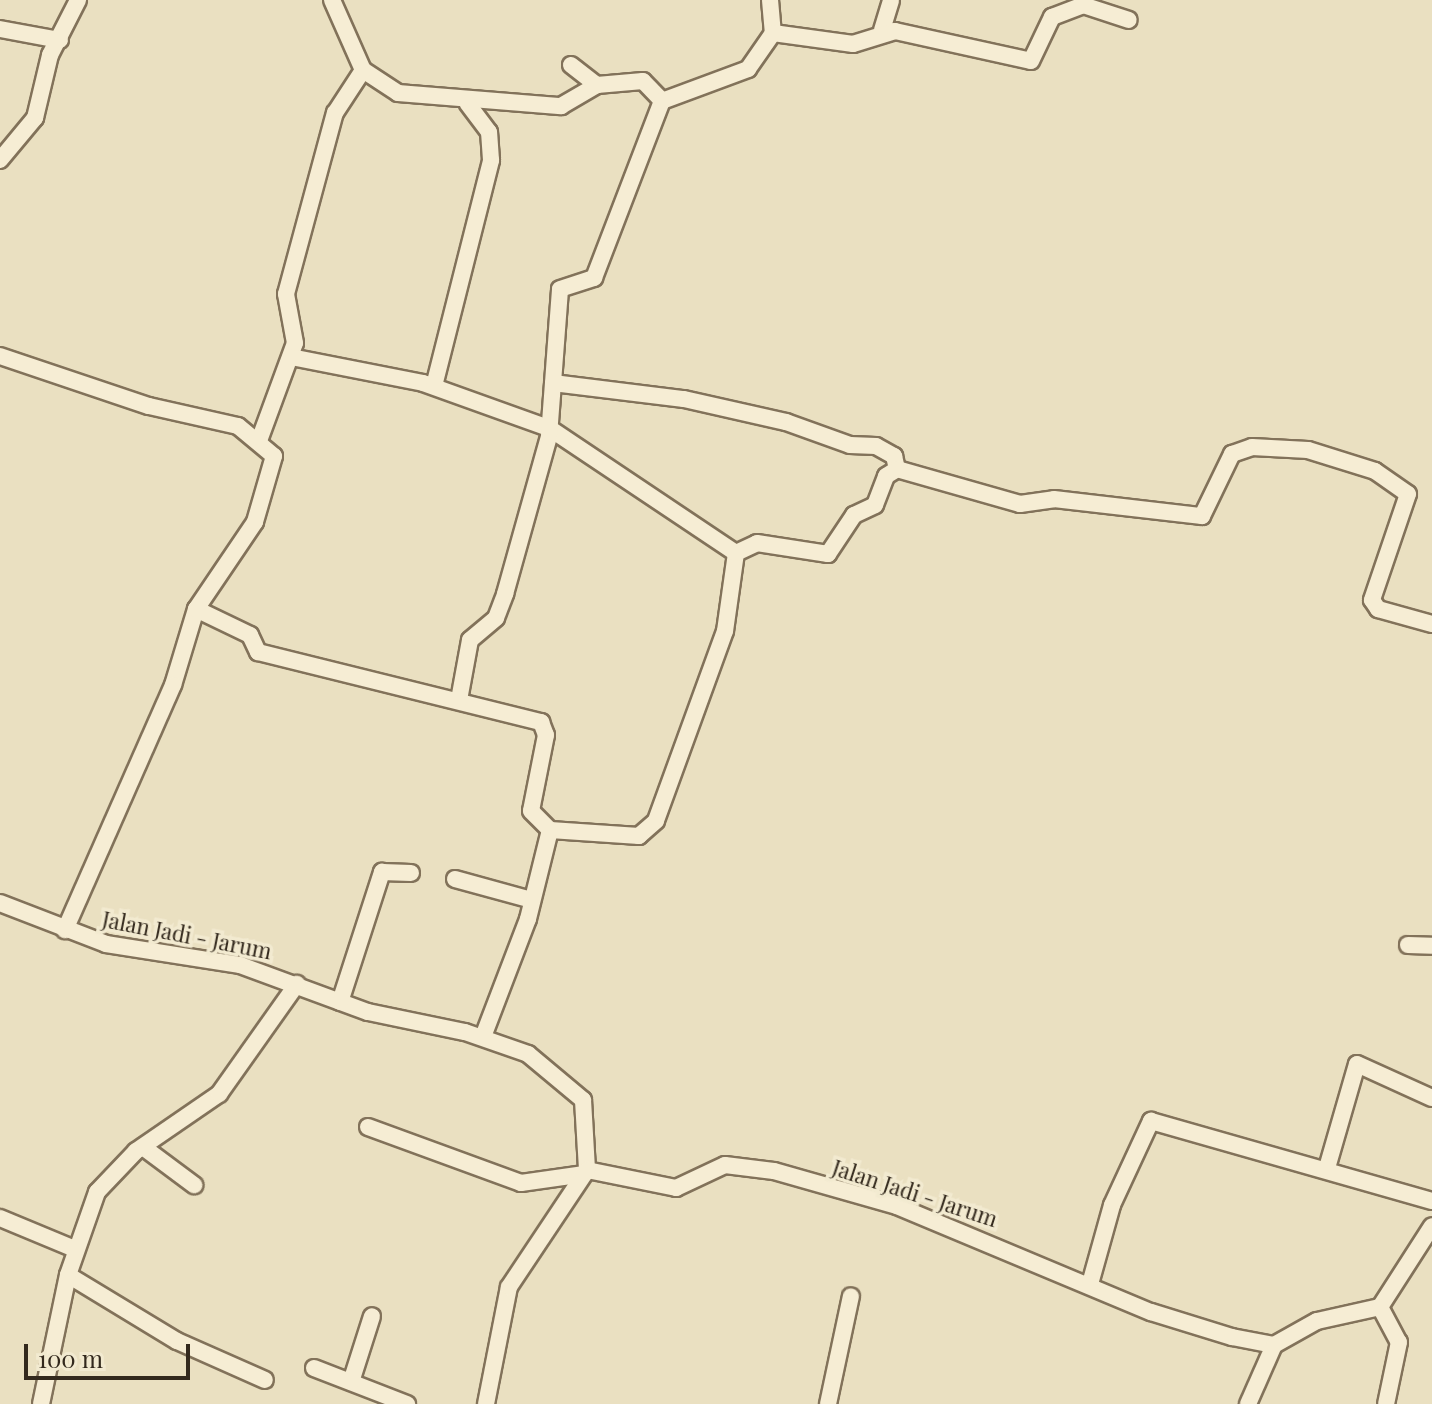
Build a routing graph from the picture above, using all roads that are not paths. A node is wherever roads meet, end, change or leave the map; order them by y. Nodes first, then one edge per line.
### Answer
1 (78, 0) edge
2 (332, 0) edge
3 (770, 0) edge
4 (891, 0) edge
5 (1084, 3) edge
6 (1129, 20) dead end
7 (0, 29) edge
8 (882, 30) junction
9 (773, 33) junction
10 (60, 40) junction
11 (571, 65) dead end
12 (363, 70) junction
13 (597, 85) junction
14 (662, 101) junction
15 (467, 103) junction
16 (0, 160) edge
17 (0, 356) edge
18 (291, 357) junction
19 (553, 383) junction
20 (434, 386) junction
21 (549, 428) junction
22 (260, 438) junction
23 (897, 469) junction
24 (736, 553) junction
25 (196, 609) junction
26 (1432, 624) edge
27 (459, 700) junction
28 (550, 830) junction
29 (411, 873) dead end
30 (455, 879) dead end
31 (532, 900) junction
32 (0, 903) edge
33 (65, 930) junction
34 (1408, 945) dead end
35 (1432, 946) edge
36 (297, 984) junction
37 (340, 1002) junction
38 (483, 1037) junction
39 (1432, 1098) edge
40 (368, 1127) dead end
41 (143, 1147) junction
42 (1327, 1168) junction
43 (586, 1172) junction
44 (194, 1185) dead end
45 (1432, 1201) edge
46 (0, 1218) edge
47 (1432, 1226) edge
48 (75, 1249) junction
49 (68, 1275) junction
50 (1090, 1284) junction
51 (851, 1296) dead end
52 (1380, 1307) junction
53 (372, 1316) dead end
54 (1274, 1345) junction
55 (314, 1368) dead end
56 (265, 1380) dead end
57 (351, 1382) junction
58 (41, 1404) edge
59 (407, 1404) edge
60 (486, 1404) edge
61 (828, 1404) edge
62 (1248, 1404) edge
63 (1386, 1404) edge

1 - 10 street
2 - 12 street
3 - 9 street
4 - 8 street
5 - 6 street
5 - 8 street
7 - 10 street
8 - 9 street
9 - 14 street
10 - 16 street
11 - 13 street
12 - 15 street
12 - 18 street
13 - 14 street
13 - 15 street
14 - 19 street
15 - 20 street
17 - 22 street
18 - 20 street
18 - 22 street
19 - 21 street
19 - 23 street
20 - 21 street
21 - 24 street
21 - 27 street
22 - 25 street
23 - 24 street
23 - 26 street
24 - 28 street
25 - 27 street
25 - 33 street
27 - 28 street
28 - 31 street
29 - 37 street
30 - 31 street
31 - 38 street
32 - 33 street, Jalan Jadi - Jarum
33 - 36 street, Jalan Jadi - Jarum
34 - 35 street
36 - 37 street, Jalan Jadi - Jarum
36 - 41 street
37 - 38 street, Jalan Jadi - Jarum
38 - 43 street, Jalan Jadi - Jarum
39 - 42 street
40 - 43 street
41 - 44 street
41 - 48 street
42 - 45 street
42 - 50 street
43 - 50 street, Jalan Jadi - Jarum
43 - 60 street
46 - 48 street
47 - 52 street
48 - 49 street
49 - 56 street
49 - 58 street
50 - 54 street, Jalan Jadi - Jarum
51 - 61 street
52 - 54 street
52 - 63 street
53 - 57 street
54 - 62 street
55 - 57 street
57 - 59 street

